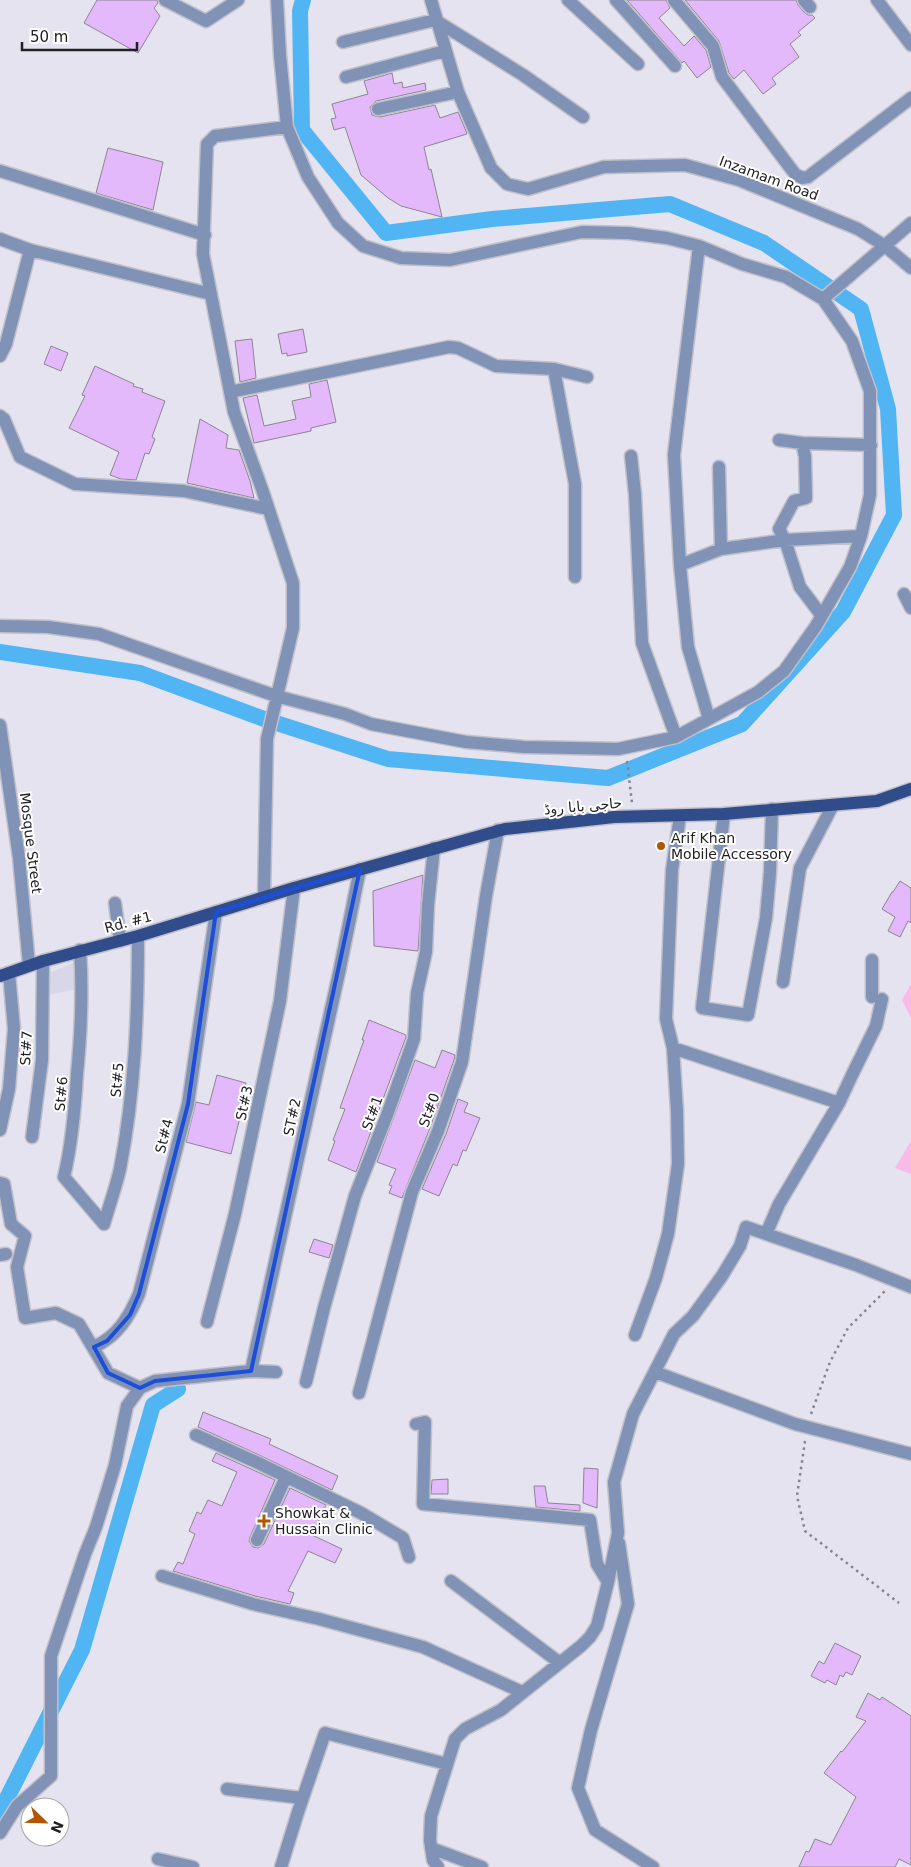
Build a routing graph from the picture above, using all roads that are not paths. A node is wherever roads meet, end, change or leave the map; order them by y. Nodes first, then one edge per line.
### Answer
1 (165, 0) edge
2 (238, 0) edge
3 (276, 0) edge
4 (430, 0) edge
5 (568, 0) edge
6 (616, 0) edge
7 (674, 0) edge
8 (877, 0) edge
9 (435, 20) junction
10 (343, 42) dead end
11 (911, 45) edge
12 (445, 51) junction
13 (638, 64) dead end
14 (675, 66) dead end
15 (346, 77) dead end
16 (458, 92) junction
17 (911, 98) edge
18 (378, 109) dead end
19 (583, 117) dead end
20 (287, 127) junction
21 (0, 171) edge
22 (911, 223) edge
23 (205, 235) junction
24 (0, 239) edge
25 (699, 246) junction
26 (885, 246) junction
27 (30, 250) junction
28 (911, 268) edge
29 (211, 294) junction
30 (823, 299) junction
31 (0, 356) edge
32 (554, 368) junction
33 (587, 377) dead end
34 (230, 392) junction
35 (0, 416) edge
36 (779, 440) dead end
37 (802, 443) junction
38 (871, 444) junction
39 (631, 456) dead end
40 (719, 466) dead end
41 (268, 509) junction
42 (861, 536) junction
43 (785, 540) junction
44 (721, 549) junction
45 (680, 565) junction
46 (575, 577) dead end
47 (904, 594) dead end
48 (911, 608) edge
49 (822, 616) junction
50 (0, 626) edge
51 (276, 698) junction
52 (709, 719) junction
53 (0, 725) edge
54 (676, 738) junction
55 (911, 789) edge
56 (833, 804) junction
57 (772, 810) junction
58 (724, 814) junction
59 (680, 816) junction
60 (498, 830) junction
61 (434, 848) junction
62 (360, 869) junction
63 (294, 888) junction
64 (264, 897) junction
65 (115, 903) dead end
66 (216, 912) junction
67 (138, 936) junction
68 (120, 941) junction
69 (80, 950) junction
70 (43, 960) junction
71 (872, 960) dead end
72 (29, 965) junction
73 (5, 975) edge
74 (783, 982) dead end
75 (673, 1048) junction
76 (839, 1103) junction
77 (0, 1130) edge
78 (32, 1137) dead end
79 (0, 1183) edge
80 (104, 1224) joint
81 (766, 1234) junction
82 (911, 1286) edge
83 (207, 1322) dead end
84 (634, 1335) dead end
85 (94, 1347) junction
86 (251, 1372) junction
87 (276, 1372) dead end
88 (655, 1372) junction
89 (306, 1382) dead end
90 (140, 1388) junction
91 (359, 1394) dead end
92 (416, 1424) dead end
93 (196, 1435) dead end
94 (911, 1454) edge
95 (286, 1477) junction
96 (618, 1533) junction
97 (258, 1540) dead end
98 (409, 1557) dead end
99 (162, 1576) dead end
100 (451, 1581) dead end
101 (608, 1582) junction
102 (560, 1663) junction
103 (522, 1692) junction
104 (447, 1764) junction
105 (227, 1789) dead end
106 (302, 1798) junction
107 (0, 1833) edge
108 (431, 1848) junction
109 (158, 1859) dead end
110 (193, 1867) edge
111 (281, 1867) edge
112 (438, 1867) edge
113 (482, 1867) edge
114 (653, 1867) edge

1 - 2 street
3 - 20 street
4 - 9 street
5 - 13 street
6 - 14 street
7 - 17 street
8 - 11 street
9 - 10 street
9 - 12 street
9 - 19 street
12 - 15 street
12 - 16 street
16 - 18 street
16 - 26 street, Inzamam Road
20 - 23 street
20 - 25 street
21 - 23 street
22 - 26 street
23 - 29 street
24 - 27 street
25 - 30 street
25 - 45 street
26 - 28 street, Inzamam Road
26 - 30 street
27 - 29 street
27 - 31 street
29 - 34 street
30 - 38 street
32 - 33 street
32 - 34 street
32 - 46 street
34 - 41 street
35 - 41 street
36 - 37 street
37 - 38 street
37 - 43 street
38 - 42 street
39 - 54 street
40 - 44 street
41 - 51 street
42 - 43 street
42 - 49 street
43 - 44 street
43 - 49 street
44 - 45 street
45 - 52 street
47 - 48 street
49 - 52 street
50 - 51 street
51 - 54 street
51 - 64 street
52 - 54 street
53 - 72 street, Mosque Street
55 - 56 main road, حاجی بابا روڈ
56 - 57 main road, حاجی بابا روڈ
56 - 74 street
57 - 58 main road, حاجی بابا روڈ
57 - 58 street
58 - 59 main road, حاجی بابا روڈ
59 - 60 main road, حاجی بابا روڈ
59 - 75 street
60 - 61 main road, حاجی بابا روڈ
60 - 91 street, St#0
61 - 62 main road, حاجی بابا روڈ
61 - 89 street, St#1
62 - 63 main road, حاجی بابا روڈ
62 - 86 street, ST#2
63 - 64 main road, حاجی بابا روڈ
63 - 83 street, St#3
64 - 66 main road, Rd. #1
65 - 68 street
66 - 67 main road, Rd. #1
66 - 85 street, St#4
67 - 68 main road, Rd. #1
67 - 80 street, St#5
68 - 69 main road, Rd. #1
69 - 70 main road, Rd. #1
69 - 80 street, St#6
70 - 72 main road, Rd. #1
70 - 78 street, St#7
71 - 76 street
72 - 73 main road, Rd. #1
73 - 77 street
75 - 76 street
75 - 84 street
76 - 81 street
79 - 85 street
81 - 82 street
81 - 88 street
85 - 90 street
86 - 87 street
86 - 90 street
88 - 94 street
88 - 96 street
90 - 107 street
92 - 101 street
93 - 95 street
95 - 97 street
95 - 98 street
96 - 101 street
96 - 114 street
99 - 103 street
100 - 102 street
101 - 102 street
102 - 103 street
103 - 104 street
104 - 106 street
104 - 108 street
105 - 106 street
106 - 111 street
108 - 112 street
108 - 113 street
109 - 110 street

